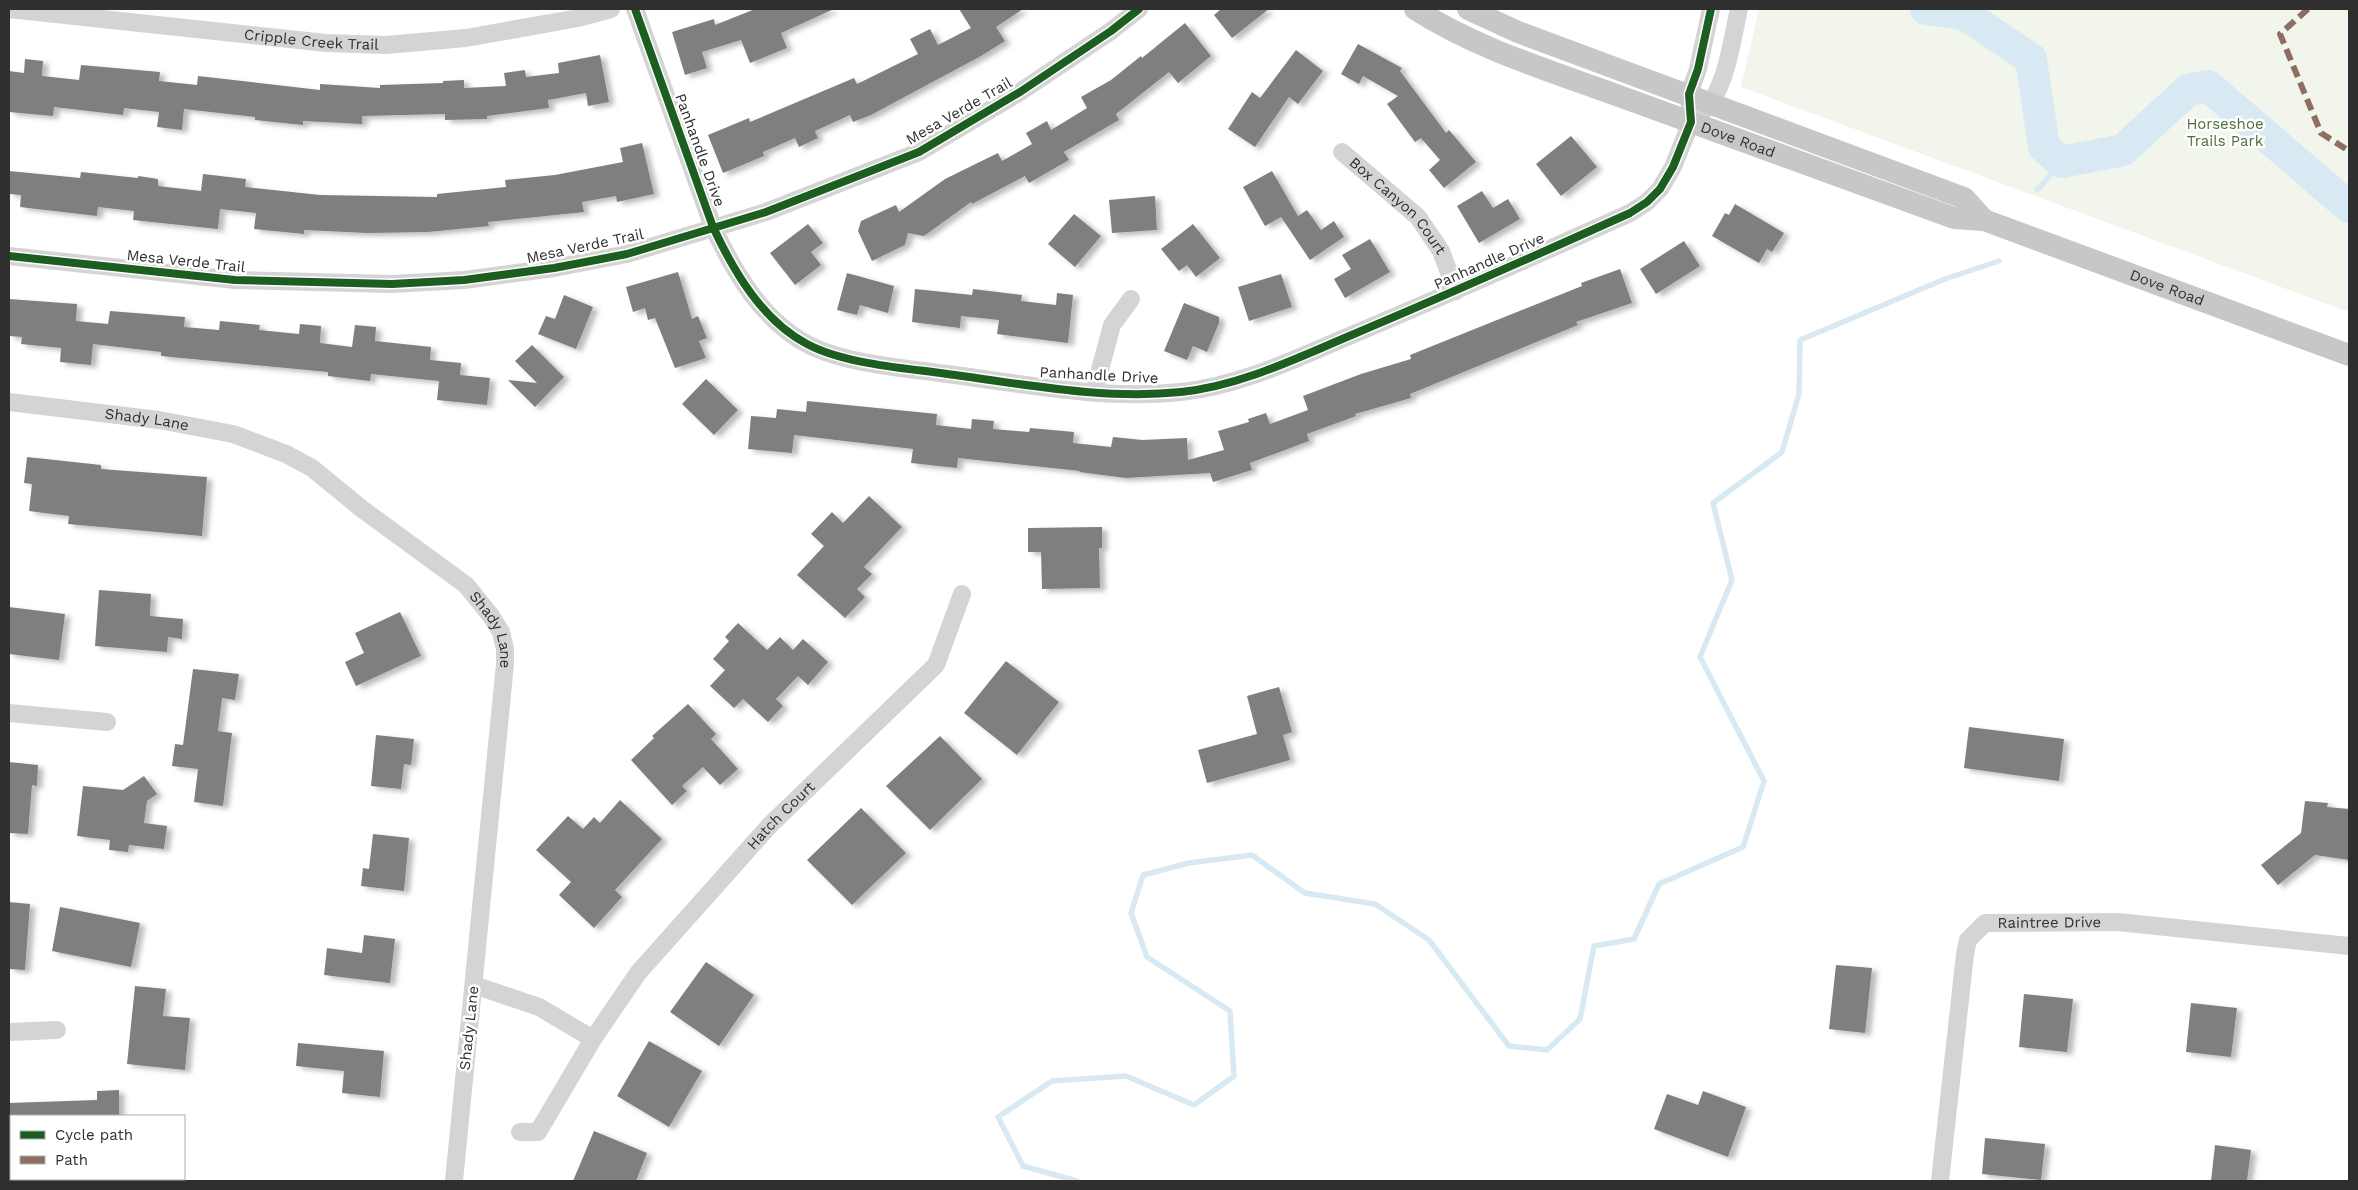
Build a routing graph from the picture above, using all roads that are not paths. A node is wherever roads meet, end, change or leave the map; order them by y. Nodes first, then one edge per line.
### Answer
1 (9, 9) edge
2 (611, 9) edge
3 (635, 9) edge
4 (1138, 9) edge
5 (1415, 9) edge
6 (1468, 9) edge
7 (1711, 9) edge
8 (1739, 9) edge
9 (1689, 94) junction
10 (1713, 103) junction
11 (1691, 122) junction
12 (1342, 152) dead end
13 (1984, 220) junction
14 (713, 228) junction
15 (9, 256) edge
16 (1456, 291) junction
17 (1131, 299) dead end
18 (2349, 355) edge
19 (1094, 392) junction
20 (9, 402) edge
21 (962, 594) dead end
22 (9, 713) edge
23 (107, 722) dead end
24 (2349, 946) edge
25 (474, 985) junction
26 (57, 1030) dead end
27 (9, 1032) edge
28 (593, 1038) junction
29 (520, 1132) dead end
30 (454, 1181) edge
31 (1940, 1181) edge

1 - 2 street, Cripple Creek Trail
3 - 14 street, Panhandle Drive
4 - 14 street, Mesa Verde Trail
5 - 11 main road, Dove Road
6 - 9 main road, Dove Road
7 - 9 street
8 - 10 street
9 - 10 main road, Dove Road
9 - 11 street
10 - 11 street
10 - 13 main road, Dove Road
11 - 13 main road, Dove Road
11 - 16 street, Panhandle Drive
12 - 16 street, Box Canyon Court
13 - 18 main road, Dove Road
14 - 15 street, Mesa Verde Trail
14 - 19 street, Panhandle Drive
16 - 19 street, Panhandle Drive
17 - 19 street
20 - 25 street, Shady Lane
21 - 28 street, Hatch Court
22 - 23 street
24 - 31 street, Raintree Drive
25 - 28 street
25 - 30 street, Shady Lane
26 - 27 street
28 - 29 street, Hatch Court

